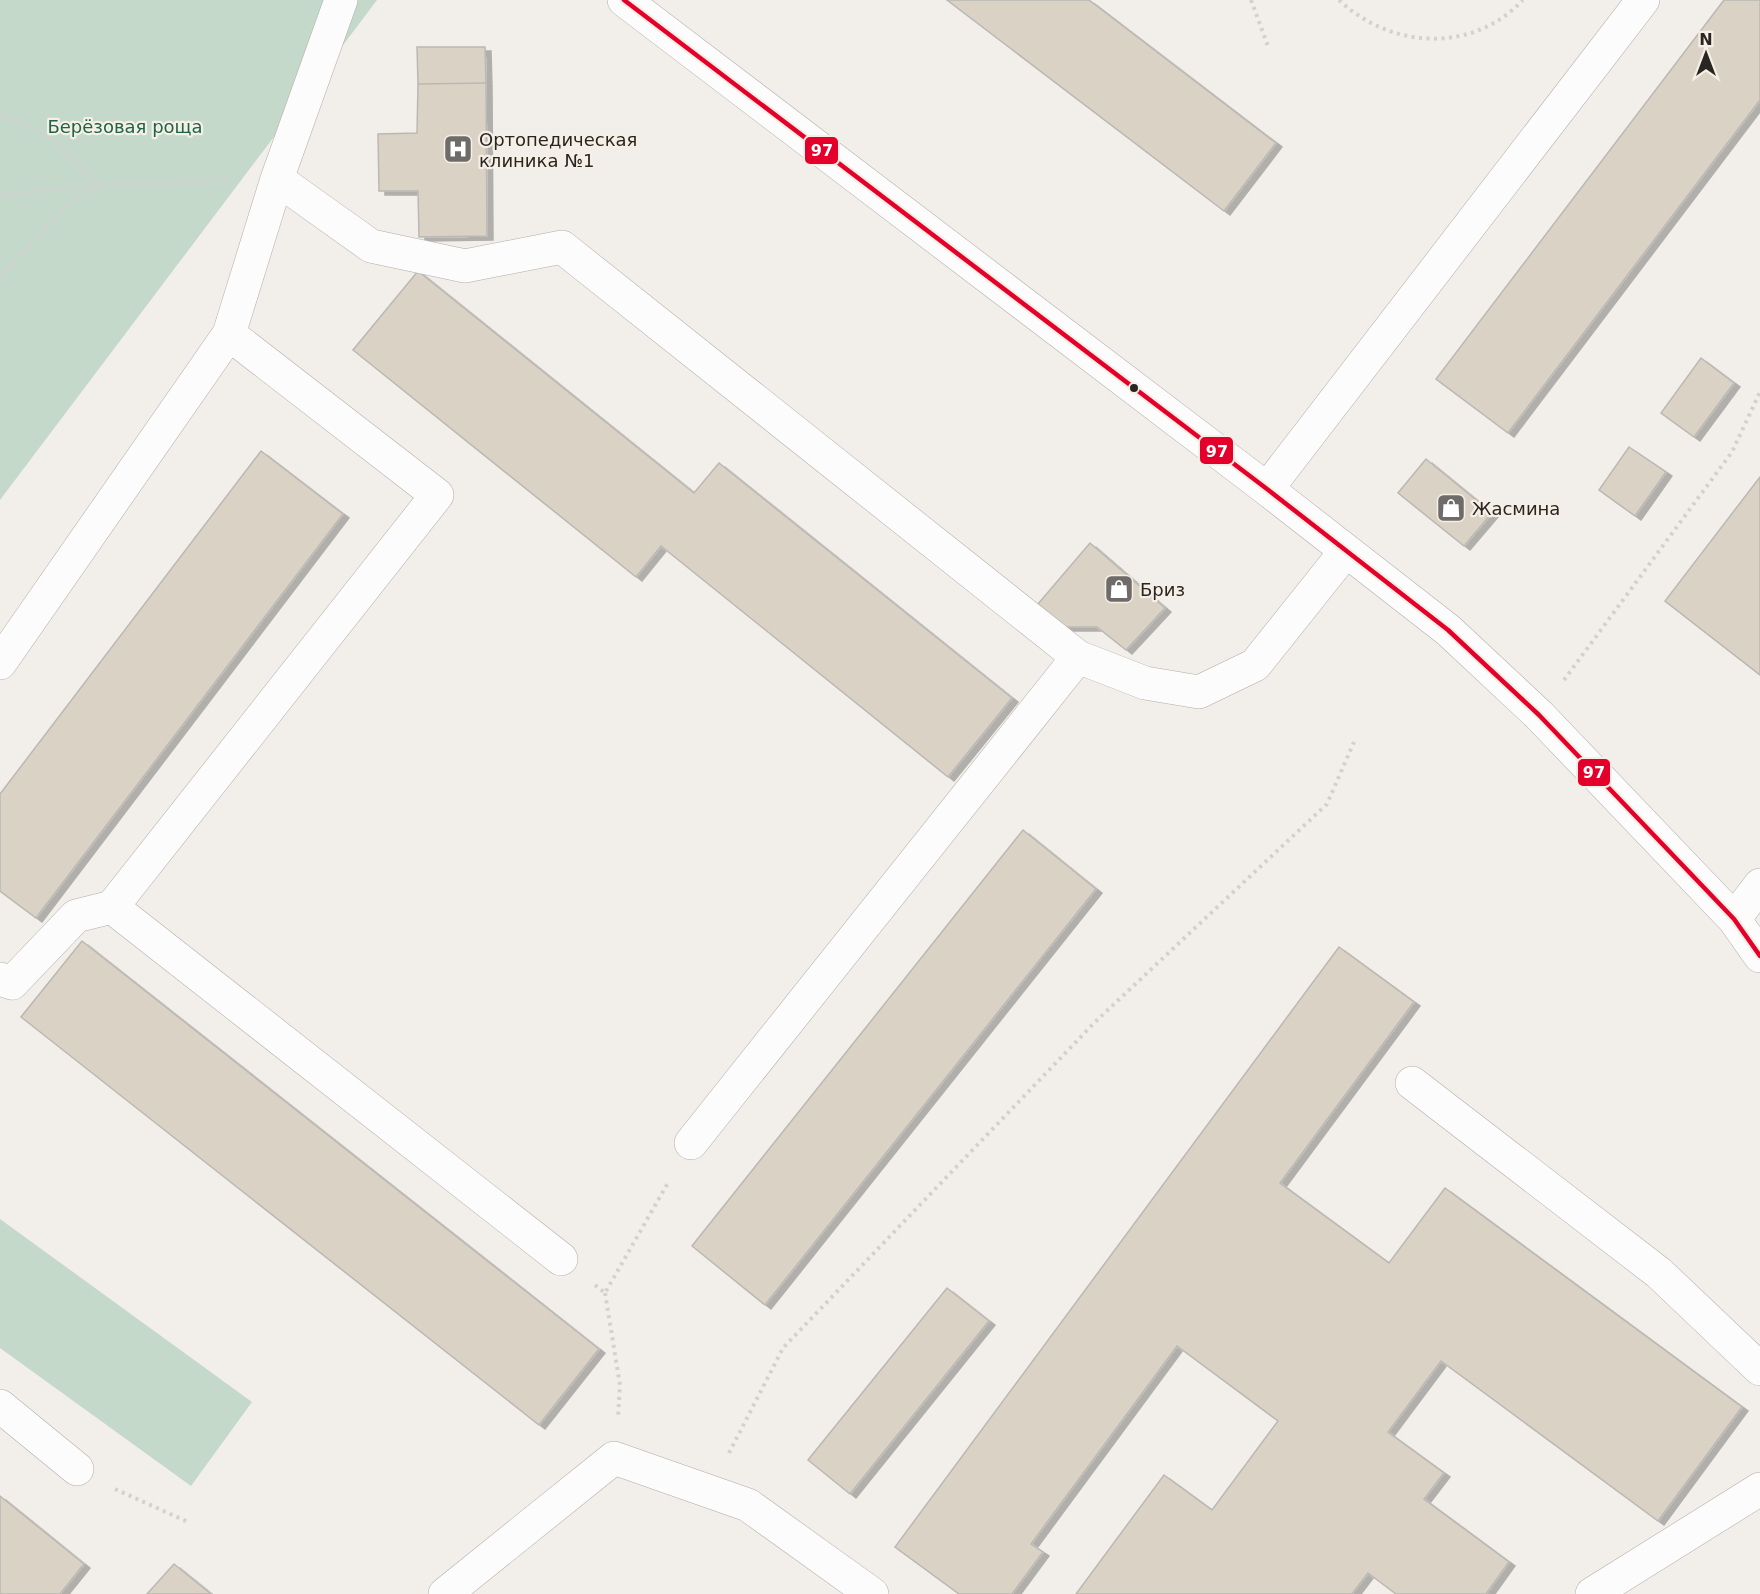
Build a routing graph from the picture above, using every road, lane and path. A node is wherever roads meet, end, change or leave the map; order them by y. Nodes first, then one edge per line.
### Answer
1 (341, 0) edge
2 (624, 0) edge
3 (1251, 0) edge
4 (1339, 0) edge
5 (1523, 0) edge
6 (1642, 0) edge
7 (1269, 50) dead end
8 (0, 115) edge
9 (277, 179) junction
10 (98, 185) junction
11 (0, 195) edge
12 (0, 276) edge
13 (229, 334) junction
14 (1760, 392) edge
15 (1266, 489) junction
16 (1346, 551) junction
17 (1078, 657) junction
18 (0, 663) edge
19 (1539, 715) junction
20 (1354, 742) dead end
21 (1760, 885) edge
22 (112, 907) junction
23 (1734, 919) junction
24 (1760, 956) edge
25 (0, 979) edge
26 (1412, 1083) dead end
27 (691, 1143) joint
28 (561, 1259) joint
29 (605, 1293) junction
30 (1760, 1369) edge
31 (0, 1406) edge
32 (614, 1458) junction
33 (77, 1469) joint
34 (1760, 1489) edge
35 (710, 1491) junction
36 (188, 1522) dead end
37 (445, 1594) edge
38 (872, 1594) edge
39 (1592, 1594) edge

1 - 9 street
2 - 15 street
3 - 7 path
4 - 5 path
6 - 15 street
8 - 10 path
9 - 10 path
9 - 13 street
9 - 17 street
10 - 11 path
10 - 12 path
13 - 18 street
13 - 22 street
14 - 19 path
15 - 16 street
16 - 17 street
16 - 19 street
17 - 27 street
19 - 23 street
20 - 35 path
21 - 23 street
22 - 25 street
22 - 28 street
23 - 24 street
26 - 30 street
27 - 29 path
28 - 29 path
29 - 32 path
31 - 33 street
32 - 35 street
32 - 37 street
33 - 36 path
34 - 39 street
35 - 38 street

